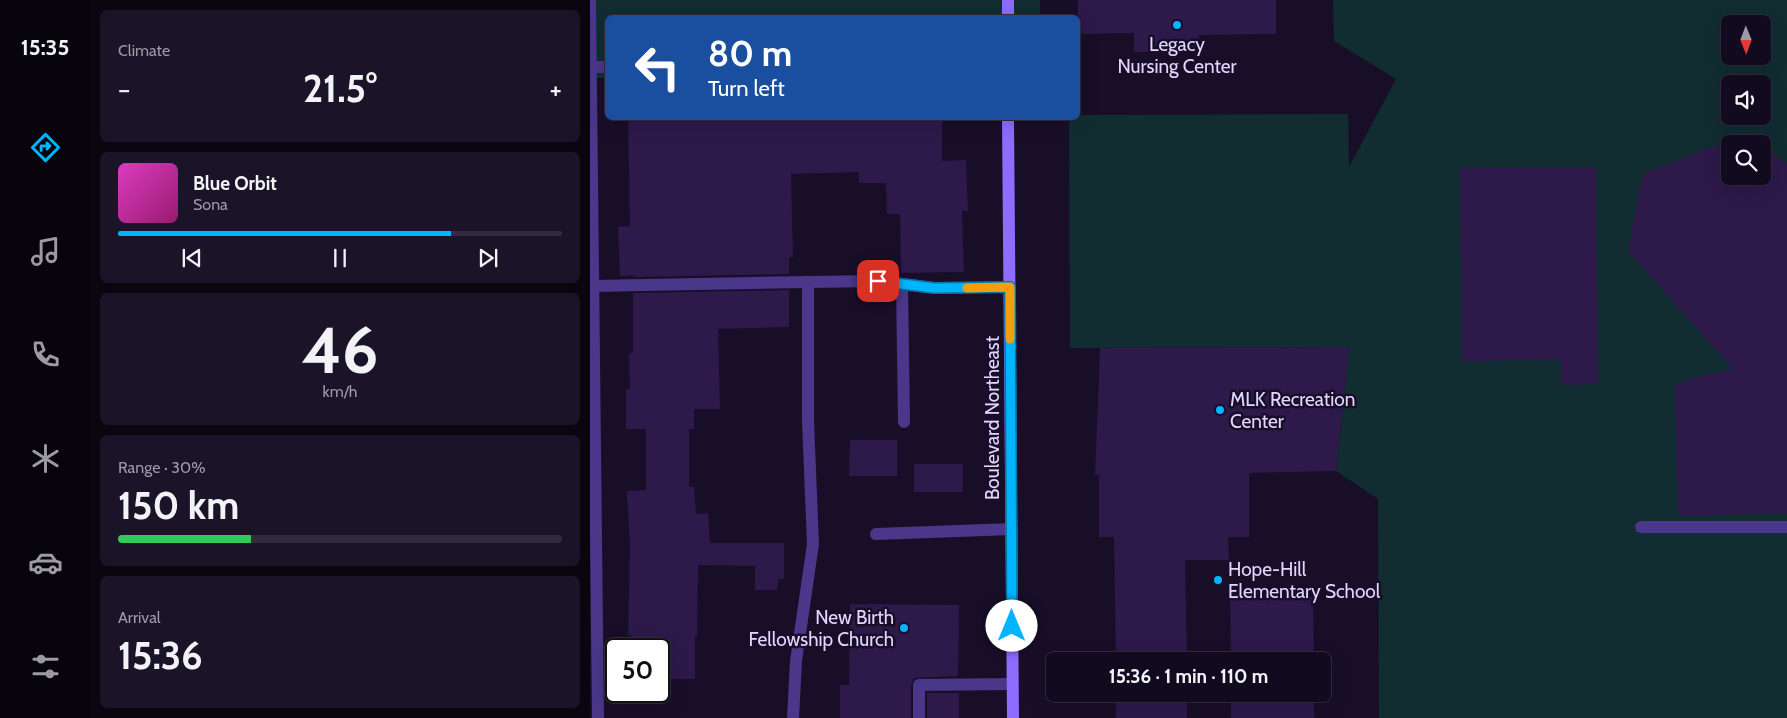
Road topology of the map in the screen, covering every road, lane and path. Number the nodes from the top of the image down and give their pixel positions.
1 (590, 0) edge
2 (1008, 0) edge
3 (1008, 15) edge
4 (590, 67) edge
5 (605, 68) edge
6 (1008, 120) edge
7 (808, 282) junction
8 (902, 284) junction
9 (593, 286) junction
10 (1010, 287) junction
11 (904, 422) dead end
12 (1641, 527) dead end
13 (1787, 527) edge
14 (1012, 529) junction
15 (876, 534) dead end
16 (1012, 684) junction
17 (598, 718) edge
18 (794, 718) edge
19 (919, 718) edge
20 (1013, 718) edge

1 - 4 street
2 - 3 main road
4 - 5 street
4 - 9 street
6 - 10 main road, Boulevard Northeast
7 - 8 street
7 - 9 street
7 - 18 street
8 - 10 street
8 - 11 street
9 - 17 street
10 - 14 main road, Boulevard Northeast
12 - 13 street
14 - 15 street
14 - 16 main road, Boulevard Northeast
16 - 19 street
16 - 20 main road, Boulevard Northeast

